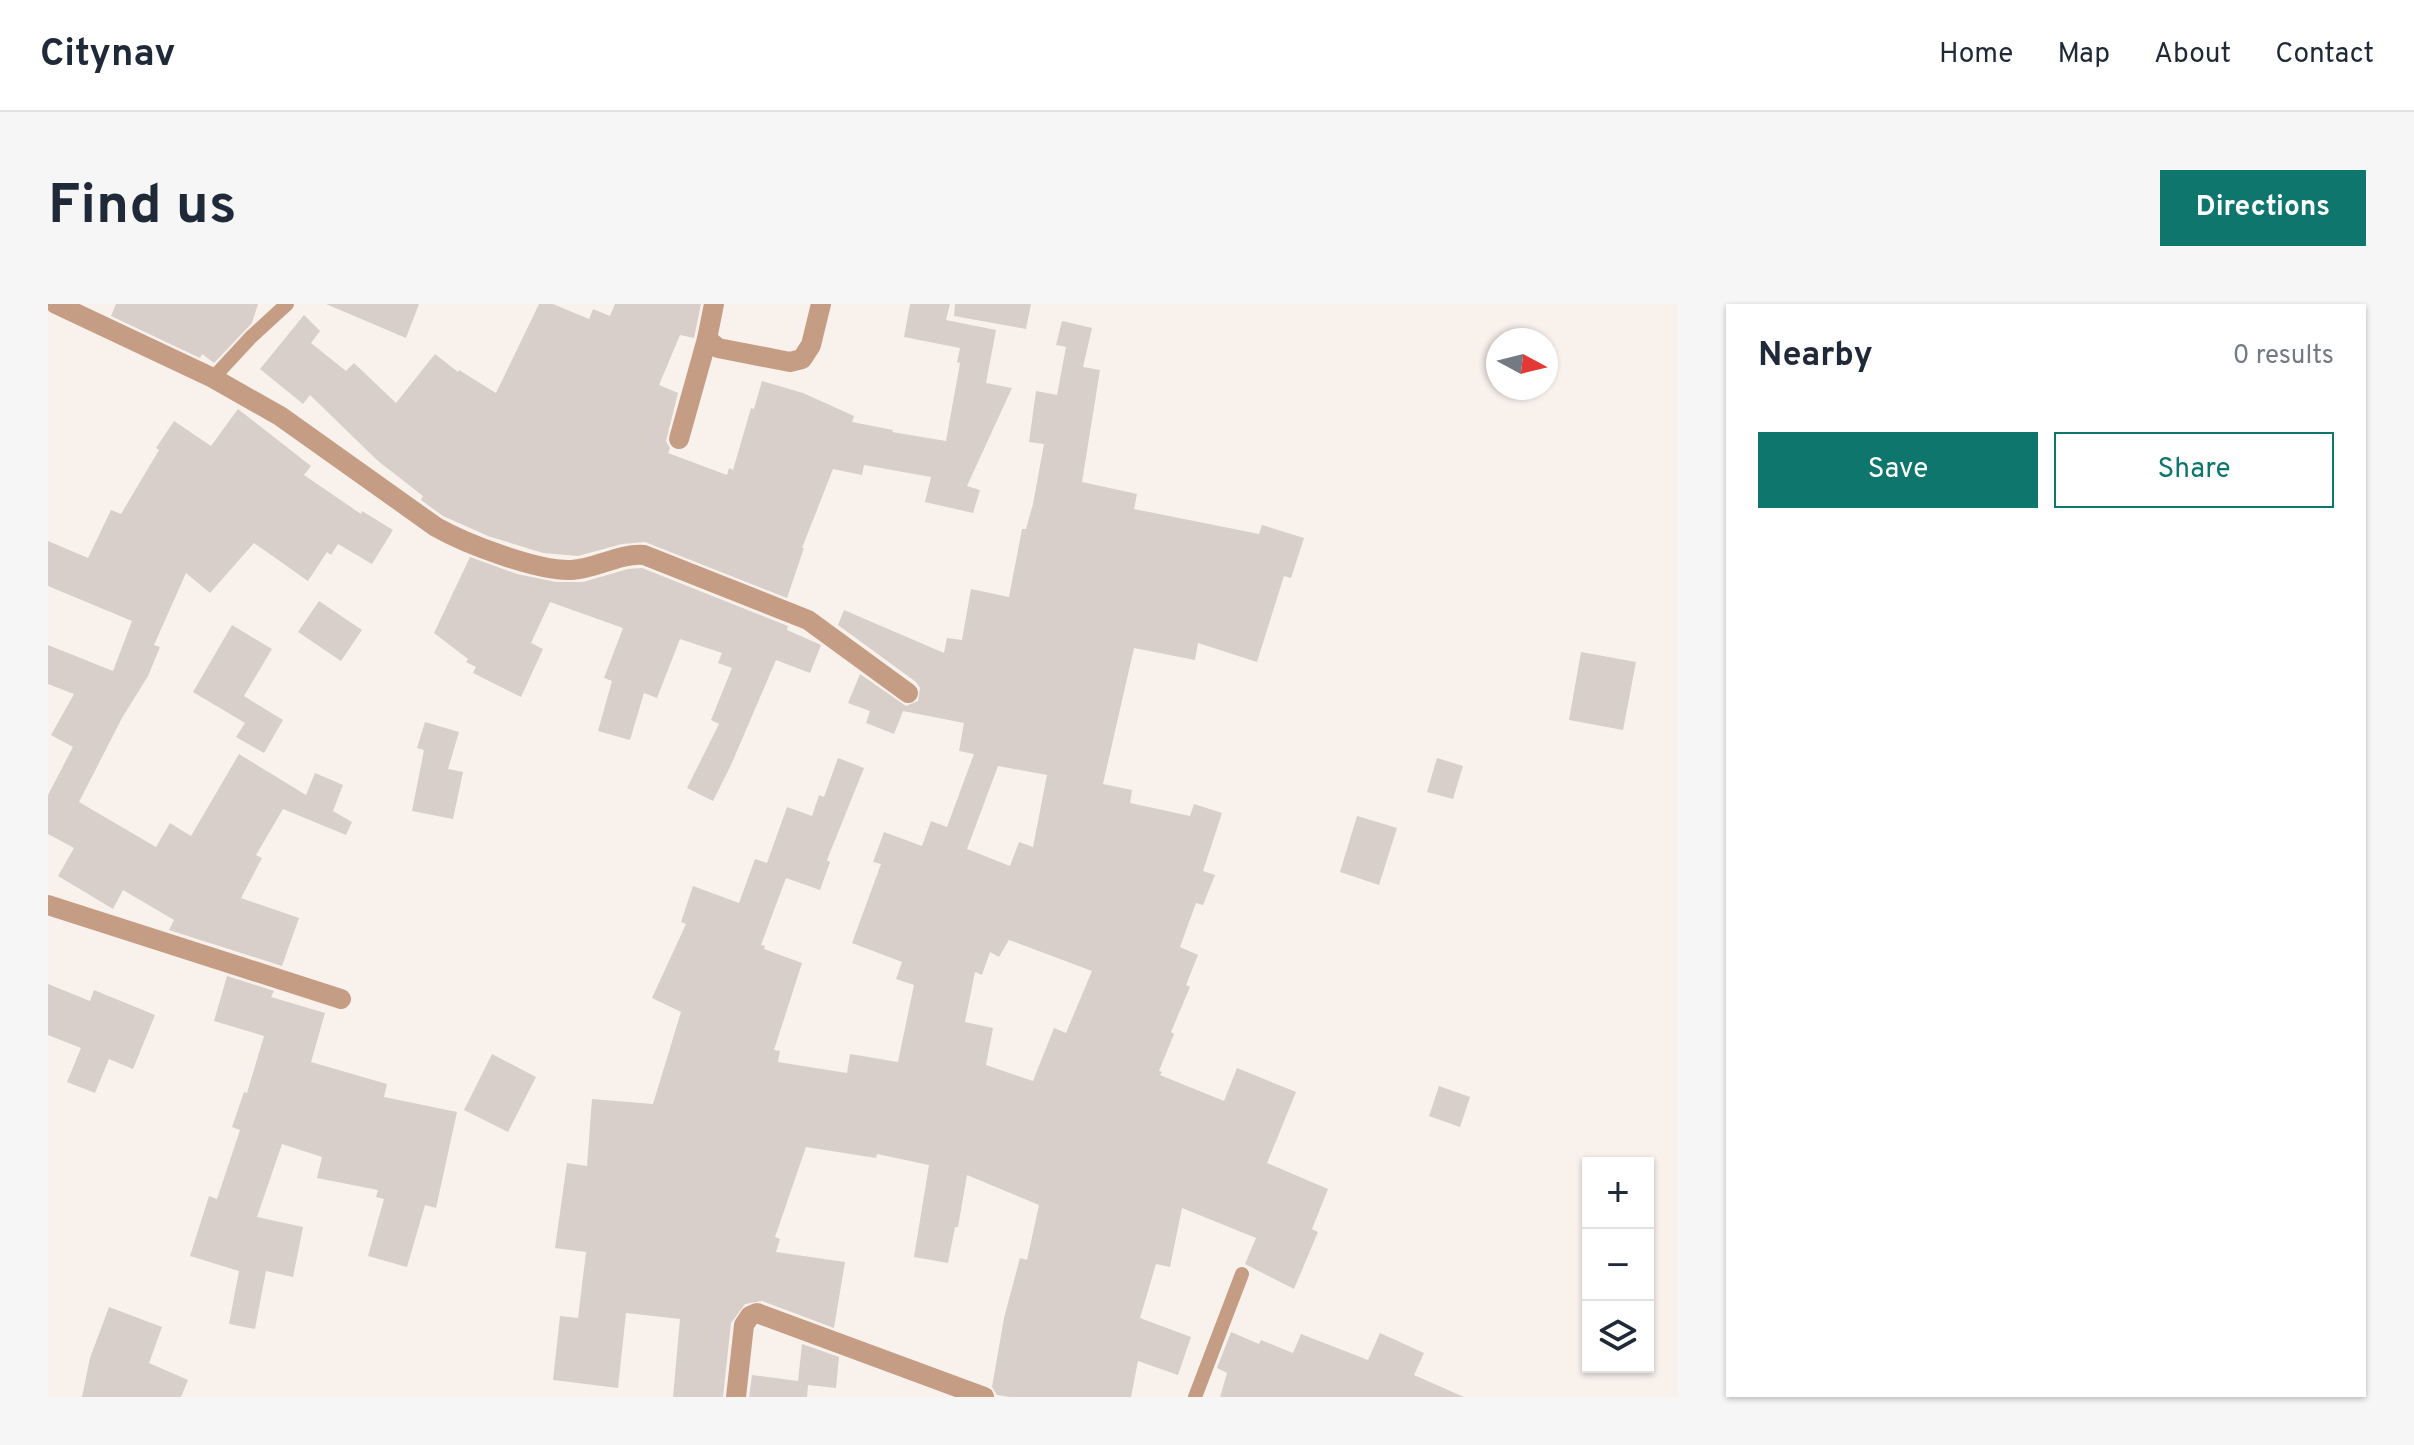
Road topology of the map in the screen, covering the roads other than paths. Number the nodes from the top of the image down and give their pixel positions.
1 (56, 304) edge
2 (287, 304) edge
3 (714, 304) edge
4 (821, 304) edge
5 (707, 339) junction
6 (213, 378) junction
7 (679, 439) dead end
8 (908, 693) dead end
9 (48, 905) edge
10 (341, 999) dead end
11 (1242, 1274) dead end
12 (736, 1397) edge
13 (984, 1397) edge
14 (1195, 1397) edge

1 - 6 street
2 - 6 lane
3 - 5 street
4 - 5 street
5 - 7 street
6 - 8 street
9 - 10 street
11 - 14 lane
12 - 13 street

